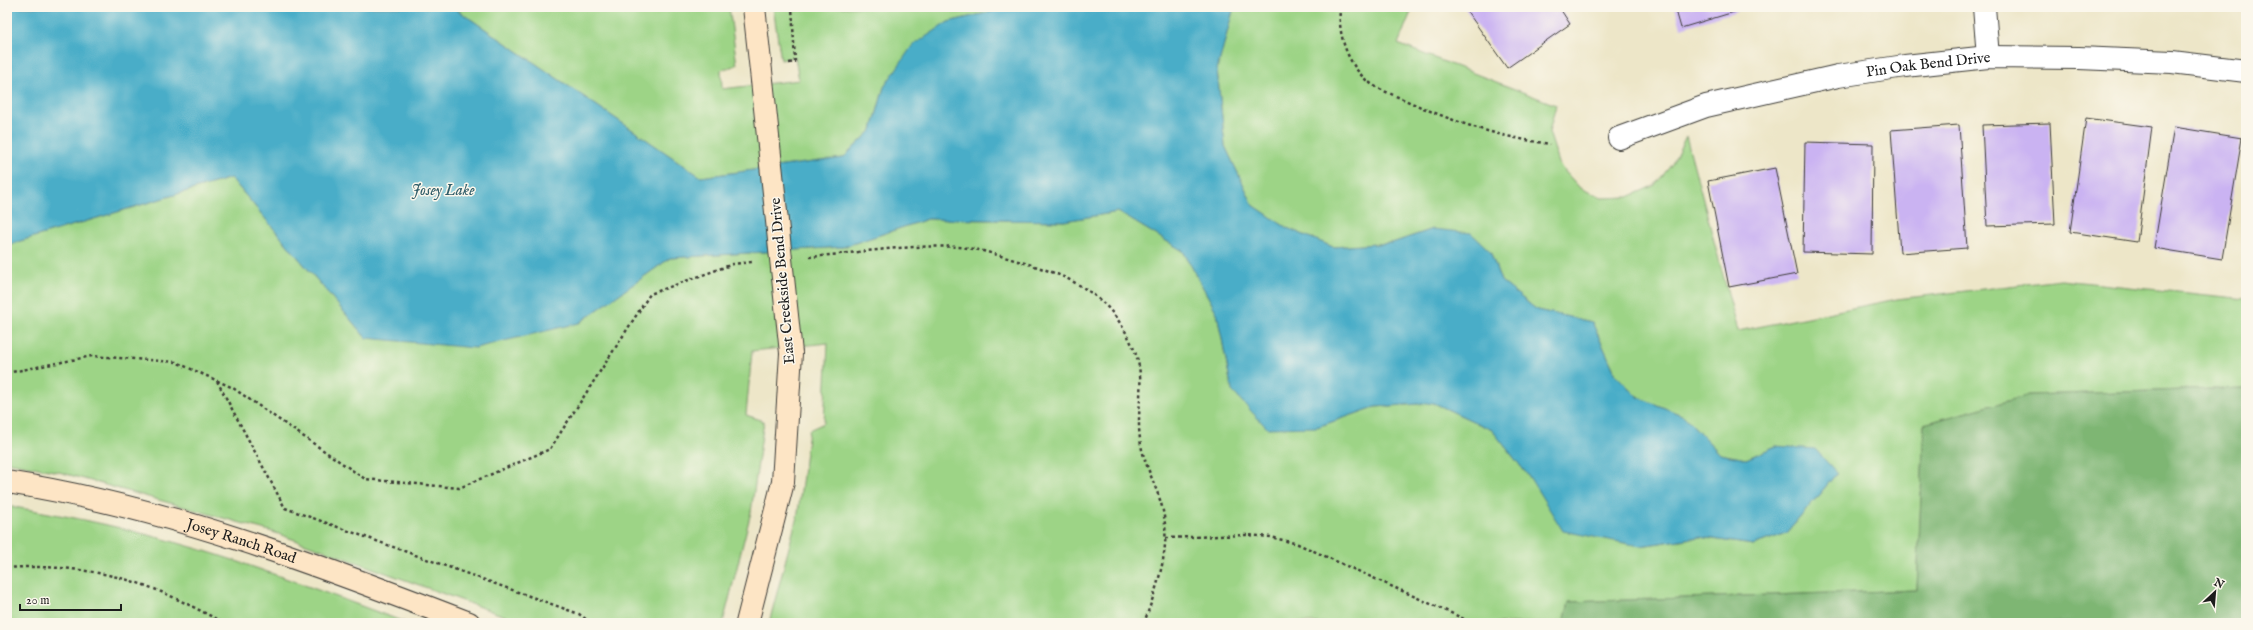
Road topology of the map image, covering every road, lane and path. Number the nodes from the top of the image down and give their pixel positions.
1 (754, 7) edge
2 (1340, 7) edge
3 (1984, 7) edge
4 (1988, 57) junction
5 (2246, 71) edge
6 (1619, 138) dead end
7 (1550, 144) dead end
8 (803, 258) dead end
9 (757, 262) dead end
10 (7, 373) edge
11 (216, 380) junction
12 (7, 482) edge
13 (1166, 538) junction
14 (7, 568) edge
15 (224, 623) edge
16 (470, 623) edge
17 (591, 623) edge
18 (748, 623) edge
19 (1144, 623) edge
20 (1473, 623) edge

1 - 18 street, East Creekside Bend Drive, bridge
2 - 7 path
3 - 4 street
4 - 5 street, Pin Oak Bend Drive
4 - 6 street, Pin Oak Bend Drive
8 - 13 path
9 - 11 path
10 - 11 path
11 - 17 path
12 - 16 street, Josey Ranch Road
13 - 19 path
13 - 20 path
14 - 15 path

